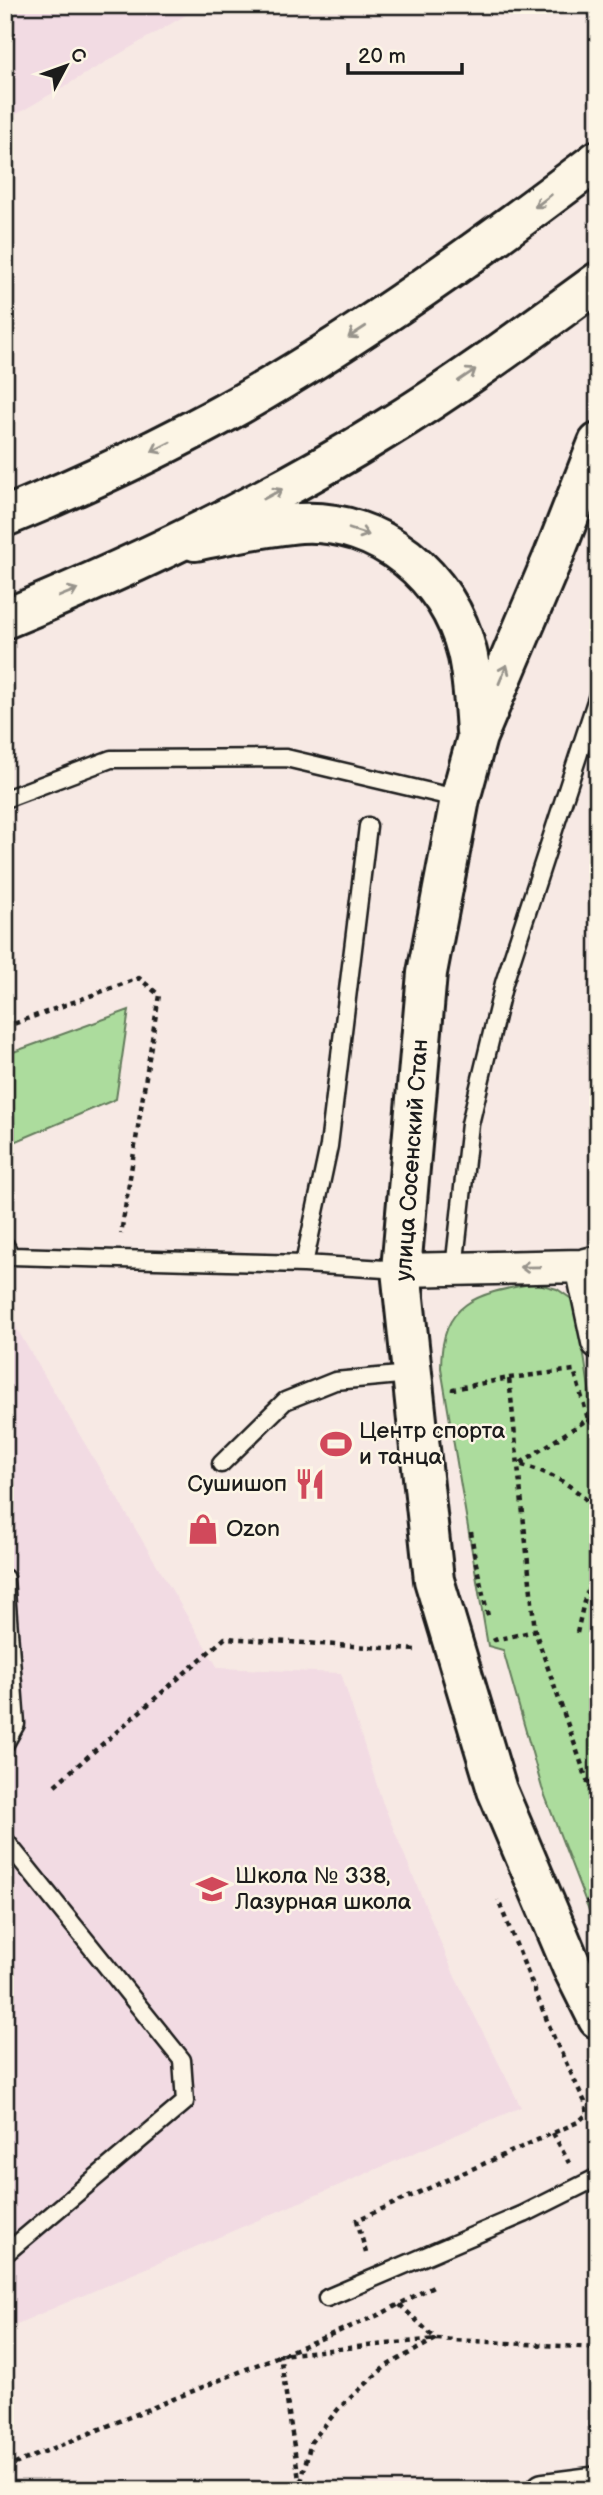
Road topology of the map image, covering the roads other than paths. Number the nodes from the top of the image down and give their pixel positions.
1 (598, 160) edge
2 (598, 282) edge
3 (598, 443) edge
4 (5, 517) edge
5 (172, 546) junction
6 (5, 619) edge
7 (598, 695) edge
8 (477, 737) junction
9 (5, 799) edge
10 (460, 799) junction
11 (368, 826) dead end
12 (7, 1254) edge
13 (304, 1264) junction
14 (590, 1264) edge
15 (454, 1269) junction
16 (401, 1270) junction
17 (598, 1342) edge
18 (411, 1374) junction
19 (220, 1464) dead end
20 (5, 1578) edge
21 (5, 1744) edge
22 (5, 1840) edge
23 (598, 2019) edge
24 (598, 2177) edge
25 (5, 2254) edge
26 (327, 2298) dead end
27 (598, 2483) edge
28 (543, 2490) edge

1 -> 4 street
5 -> 2 street
8 -> 3 street
6 -> 5 street
5 -> 8 street
7 - 15 lane
8 - 10 street, улица Сосенский Стан
9 - 10 lane
10 - 16 street, улица Сосенский Стан
11 - 13 lane
12 - 13 lane
13 - 16 lane
14 -> 15 street
14 - 17 street
15 - 16 street
16 - 18 street, улица Сосенский Стан
18 - 19 lane
18 - 23 street, улица Сосенский Стан
20 - 21 lane
22 - 25 lane
24 - 26 lane
27 - 28 street

